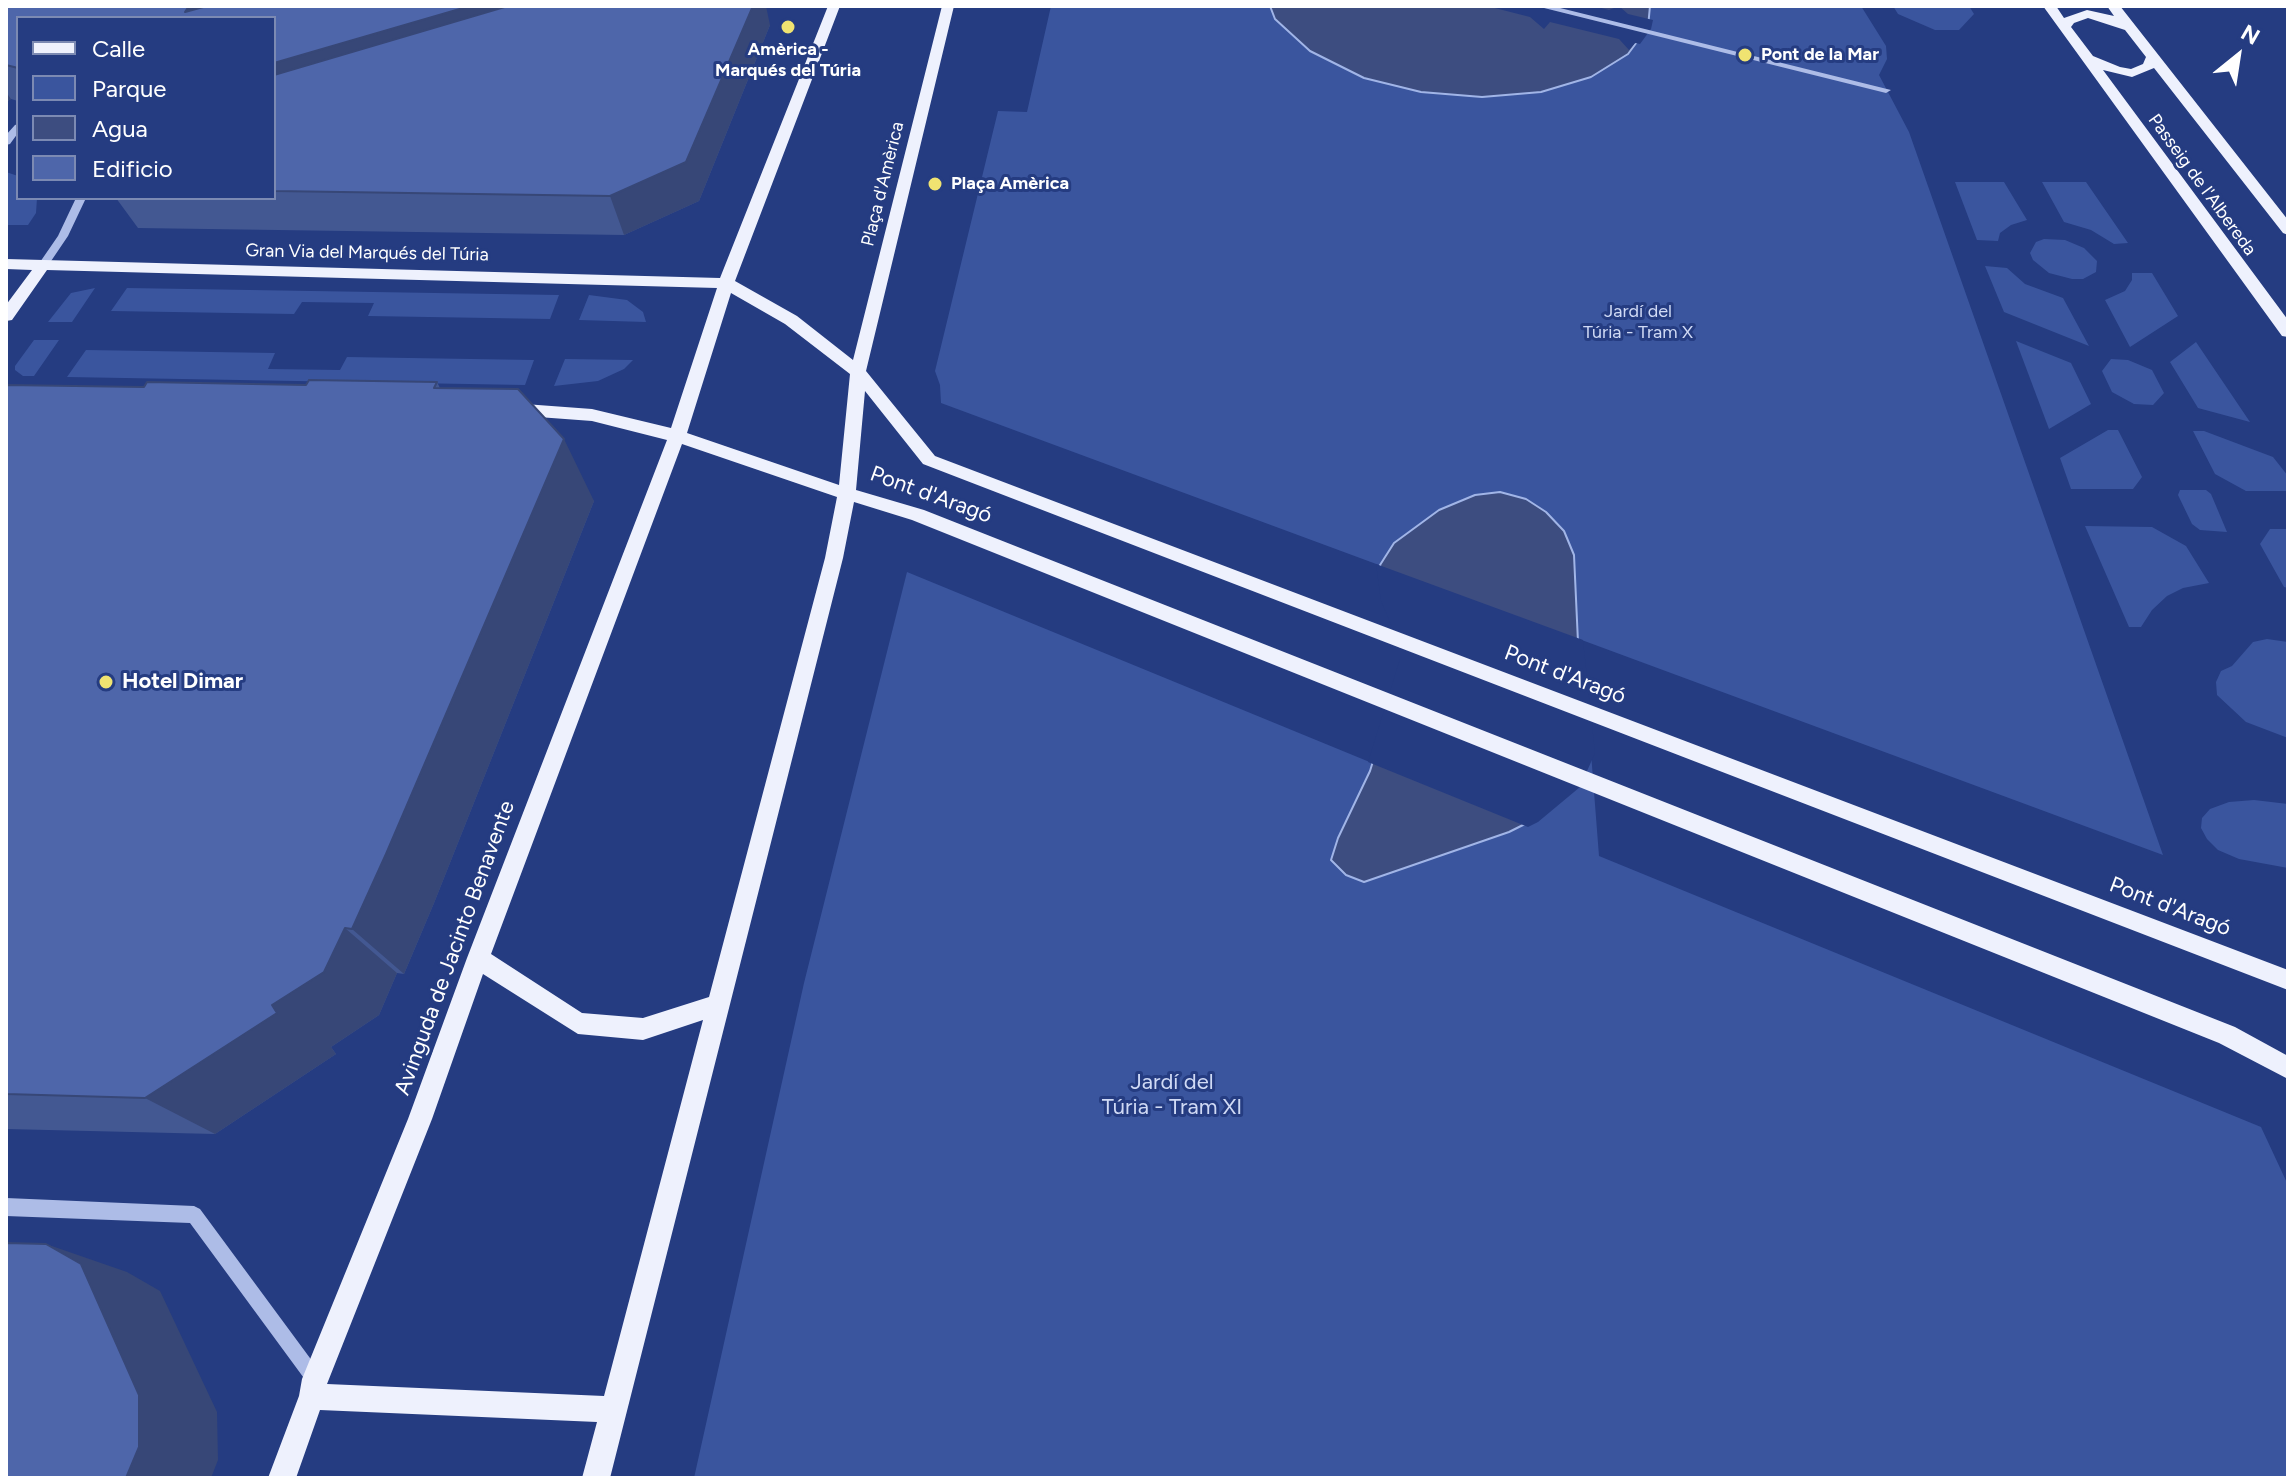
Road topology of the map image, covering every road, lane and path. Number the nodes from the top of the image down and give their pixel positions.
1 (834, 6) edge
2 (948, 6) edge
3 (1541, 6) edge
4 (2049, 6) edge
5 (2113, 6) edge
6 (2065, 27) junction
7 (2130, 28) junction
8 (2152, 57) junction
9 (2087, 58) junction
10 (1886, 90) dead end
11 (80, 200) edge
12 (2288, 230) edge
13 (6, 264) edge
14 (43, 265) junction
15 (726, 283) junction
16 (6, 316) edge
17 (2288, 332) edge
18 (858, 372) junction
19 (497, 409) edge
20 (677, 436) junction
21 (847, 493) junction
22 (478, 958) junction
23 (2288, 980) edge
24 (718, 1005) junction
25 (2288, 1068) edge
26 (6, 1207) edge
27 (314, 1388) junction
28 (614, 1410) junction
29 (282, 1478) edge
30 (596, 1478) edge

1 - 15 main road
2 - 18 main road, Plaça d'Amèrica
3 - 10 street
4 - 6 main road, Passeig de l'Albereda
5 - 7 main road, Passeig de l'Albereda
6 - 7 main road
6 - 9 main road, Passeig de l'Albereda
7 - 8 main road, Passeig de l'Albereda
8 - 9 main road
8 - 12 main road, Passeig de l'Albereda
9 - 17 main road, Passeig de l'Albereda
11 - 14 street
13 - 14 main road, Gran Via del Marqués del Túria
14 - 15 main road, Gran Via del Marqués del Túria
14 - 16 main road
15 - 18 main road
15 - 20 main road
18 - 21 main road, Plaça d'Amèrica
18 - 23 main road, Pont d'Aragó
19 - 20 main road
20 - 21 main road
20 - 22 main road, Avinguda de Jacinto Benavente
21 - 24 main road
21 - 25 main road, Pont d'Aragó
22 - 24 main road
22 - 27 main road, Avinguda de Jacinto Benavente
24 - 28 main road
26 - 27 street
27 - 28 main road
27 - 29 main road, Avinguda de Jacinto Benavente
28 - 30 main road

